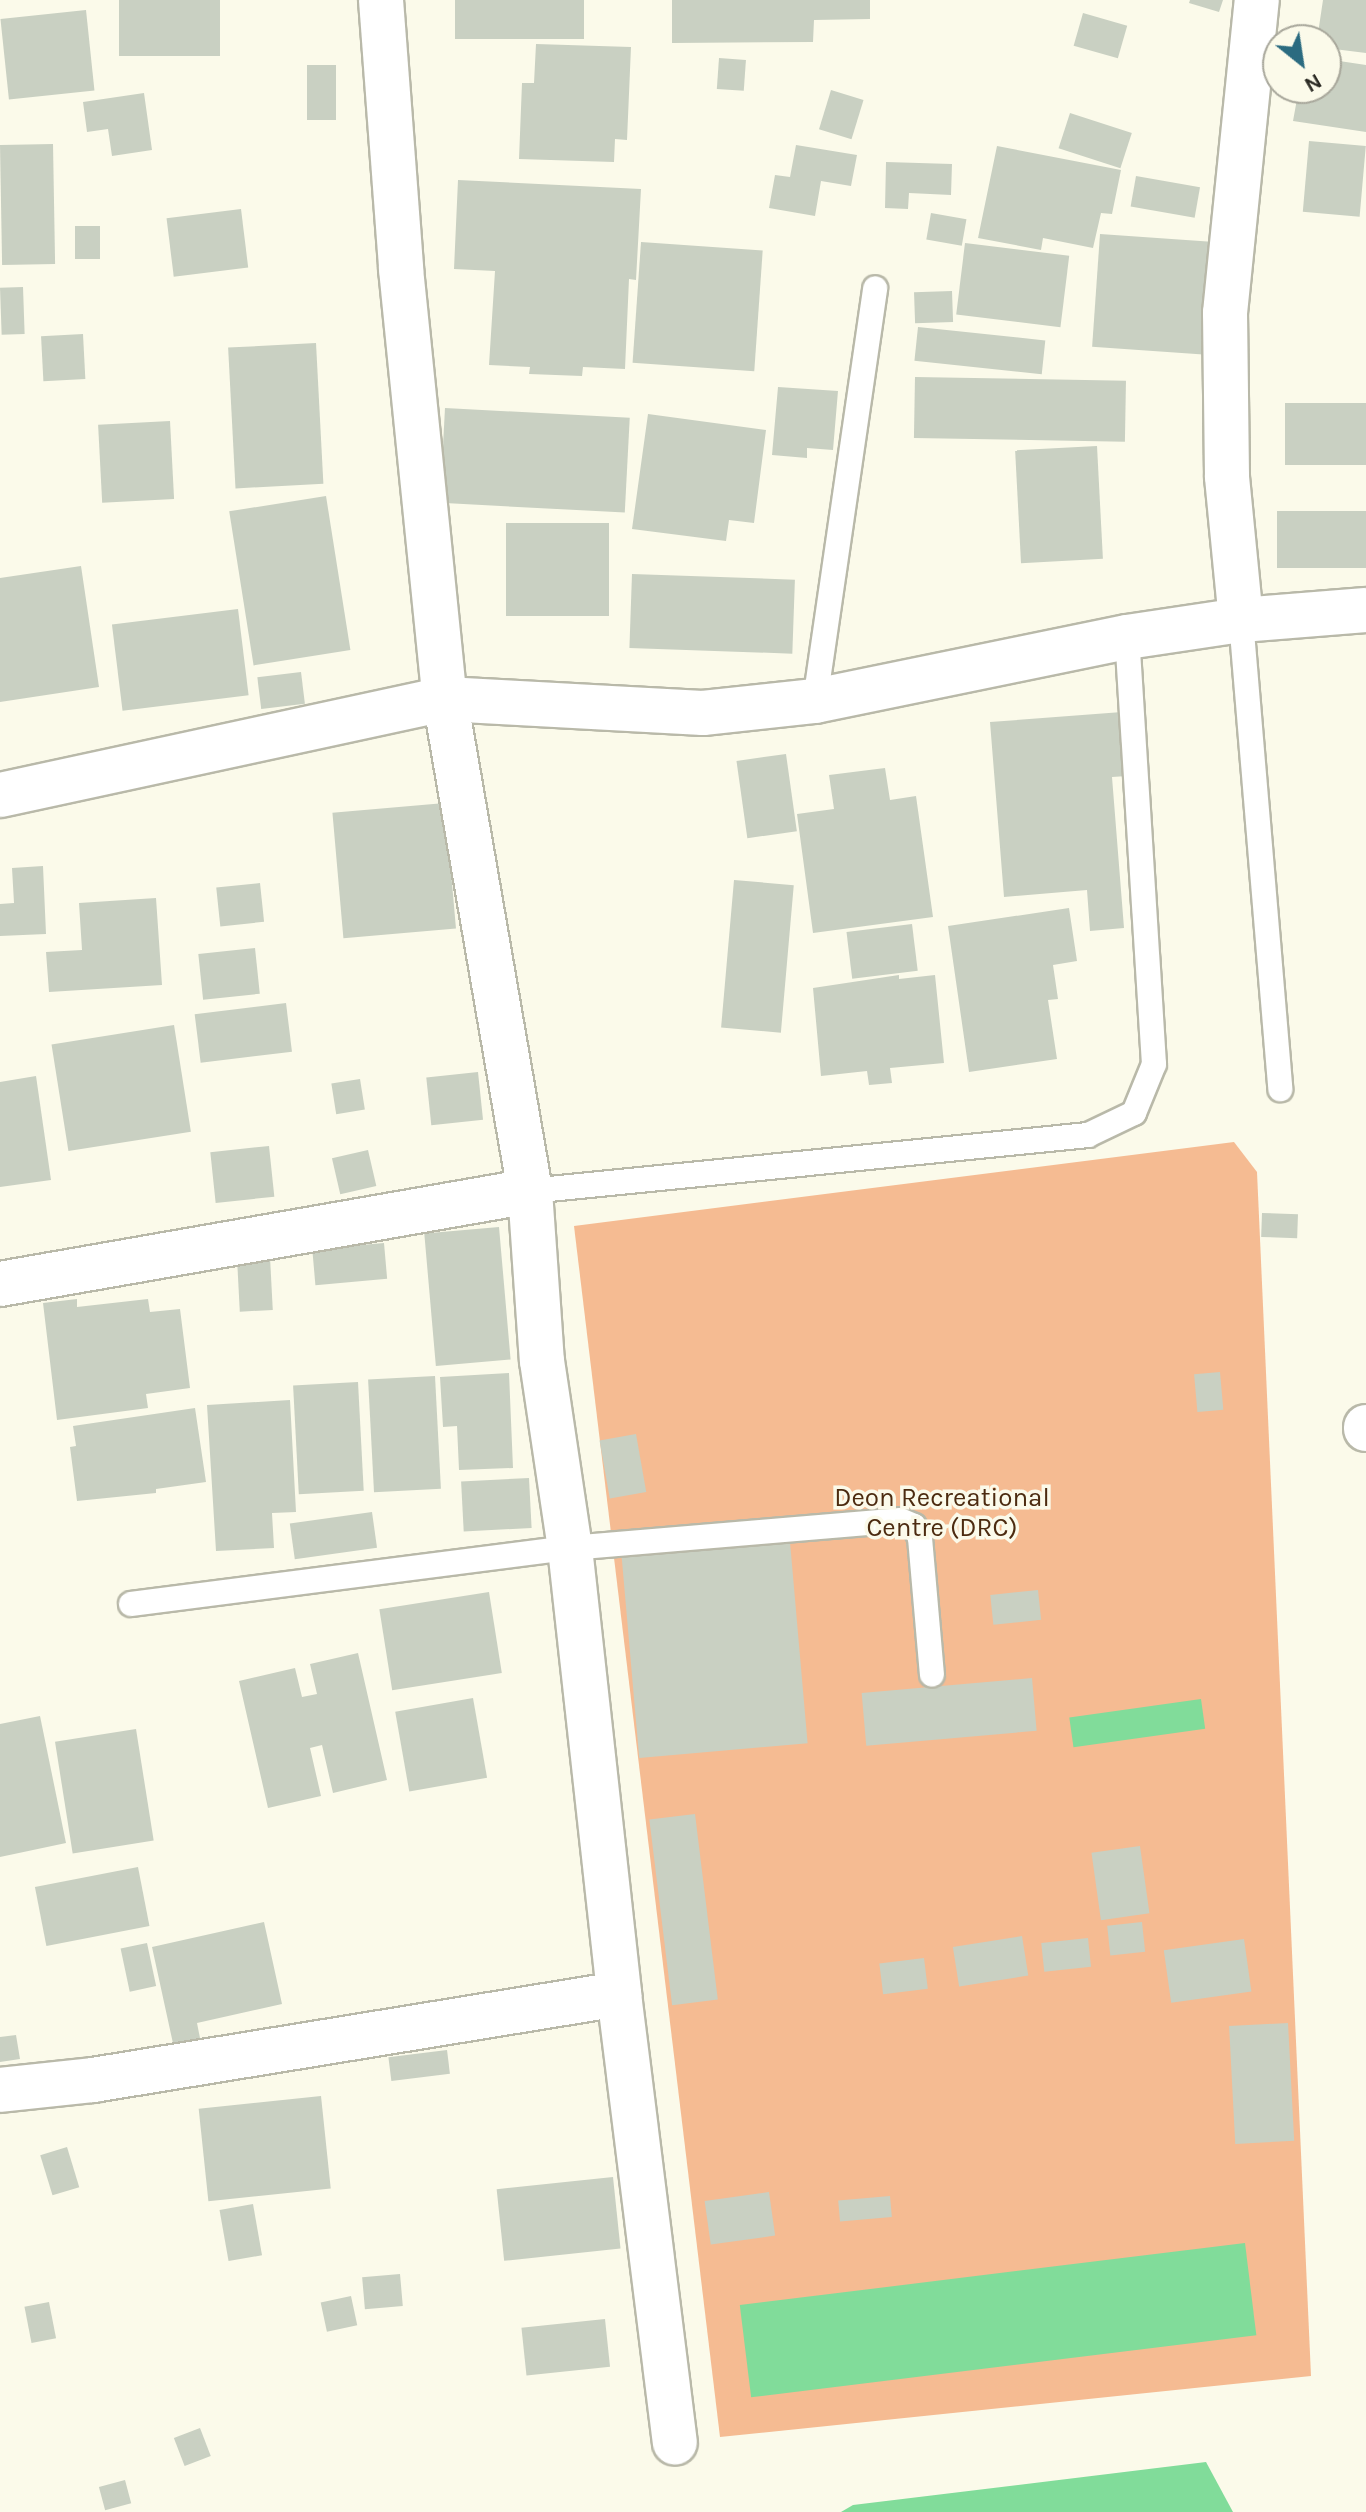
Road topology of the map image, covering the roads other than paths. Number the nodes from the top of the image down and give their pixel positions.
1 (381, 0) edge
2 (1257, 0) edge
3 (875, 288) dead end
4 (1366, 610) edge
5 (1241, 620) junction
6 (1127, 637) junction
7 (445, 699) junction
8 (815, 701) junction
9 (0, 795) edge
10 (1280, 1089) dead end
11 (530, 1191) junction
12 (0, 1284) edge
13 (570, 1548) junction
14 (131, 1604) dead end
15 (932, 1674) dead end
16 (619, 1994) junction
17 (0, 2090) edge
18 (675, 2443) dead end

1 - 7 street
2 - 5 street
3 - 8 lane
4 - 5 street
5 - 6 street
5 - 10 lane
6 - 8 street
6 - 11 lane
7 - 8 street
7 - 9 street
7 - 11 street
11 - 12 street
11 - 13 street
13 - 14 lane
13 - 15 lane
13 - 16 street
16 - 17 street
16 - 18 street

